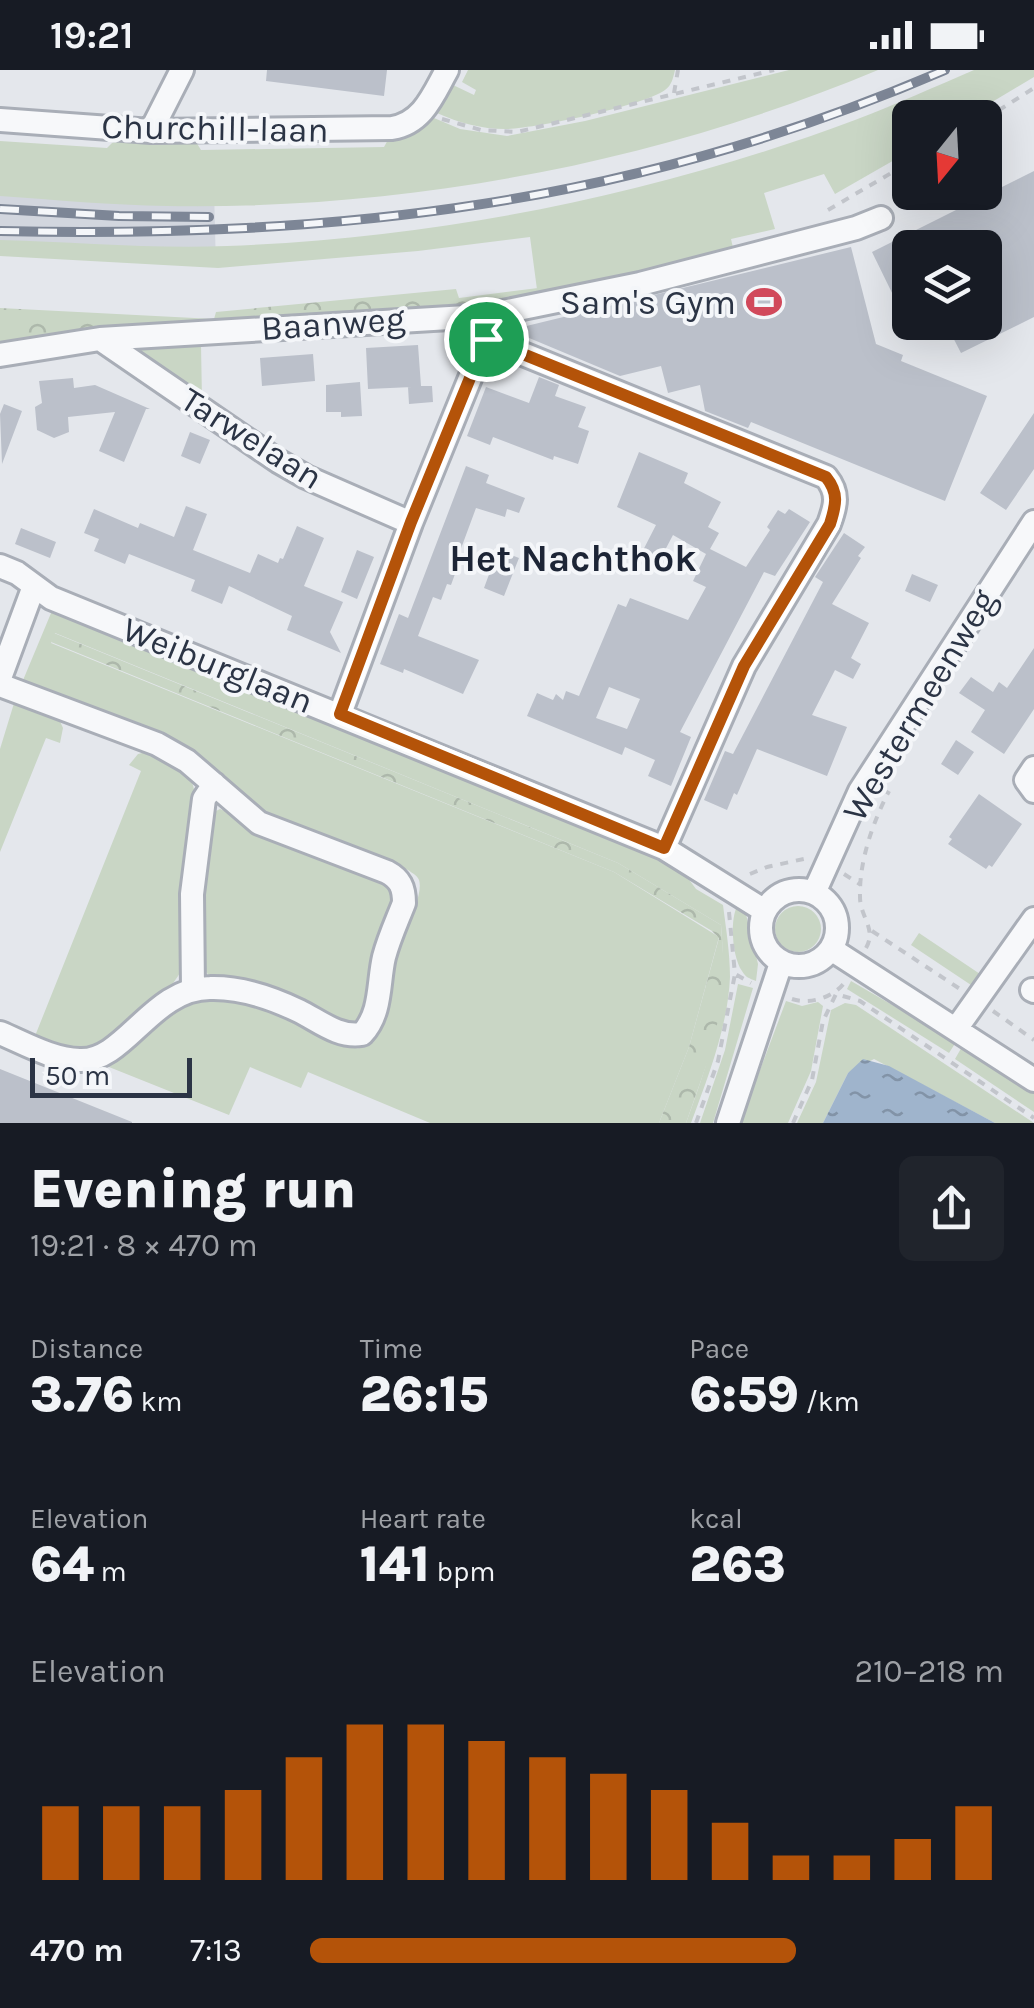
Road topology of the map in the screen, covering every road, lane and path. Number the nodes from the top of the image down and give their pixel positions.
1 (182, 70) edge
2 (446, 70) edge
3 (678, 70) edge
4 (774, 70) edge
5 (1034, 88) edge
6 (674, 93) junction
7 (1002, 108) edge
8 (424, 110) junction
9 (0, 120) edge
10 (151, 131) junction
11 (892, 173) edge
12 (823, 213) dead end
13 (881, 218) dead end
14 (484, 327) junction
15 (100, 339) junction
16 (0, 355) edge
17 (411, 522) junction
18 (1034, 522) edge
19 (0, 566) edge
20 (34, 586) junction
21 (0, 682) edge
22 (340, 714) junction
23 (1034, 768) edge
24 (214, 784) junction
25 (889, 791) dead end
26 (1034, 791) edge
27 (664, 848) junction
28 (861, 884) dead end
29 (814, 893) junction
30 (764, 910) junction
31 (1034, 919) edge
32 (871, 930) dead end
33 (831, 949) junction
34 (782, 963) junction
35 (735, 974) dead end
36 (193, 989) junction
37 (977, 1001) junction
38 (956, 1028) junction
39 (0, 1033) edge
40 (1034, 1040) edge
41 (1034, 1080) edge
42 (1034, 1118) edge
43 (696, 1123) edge
44 (728, 1123) edge
45 (792, 1123) edge

1 - 10 street
2 - 8 street
3 - 6 path
4 - 6 path
5 - 7 path
6 - 8 path
8 - 10 street, Churchill-laan
9 - 10 street, Churchill-laan
11 - 12 path
13 - 14 street, Baanweg
14 - 15 street, Baanweg
14 - 17 street
14 - 27 street
15 - 16 street, Baanweg
15 - 17 street, Tarwelaan
17 - 22 street
18 - 29 street, Westermeenweg
19 - 20 street, Weiburglaan
20 - 21 street
20 - 22 street, Weiburglaan
21 - 24 street
22 - 27 street, Weiburglaan
23 - 26 street
24 - 36 street
24 - 36 street
25 - 28 path
27 - 30 street, Weiburglaan
29 - 30 street
29 - 33 street
30 - 34 street
31 - 37 street
32 - 37 path
33 - 34 street
33 - 38 street
34 - 44 street
35 - 43 path
36 - 39 street
37 - 38 street
37 - 40 path
38 - 41 street
42 - 45 path

